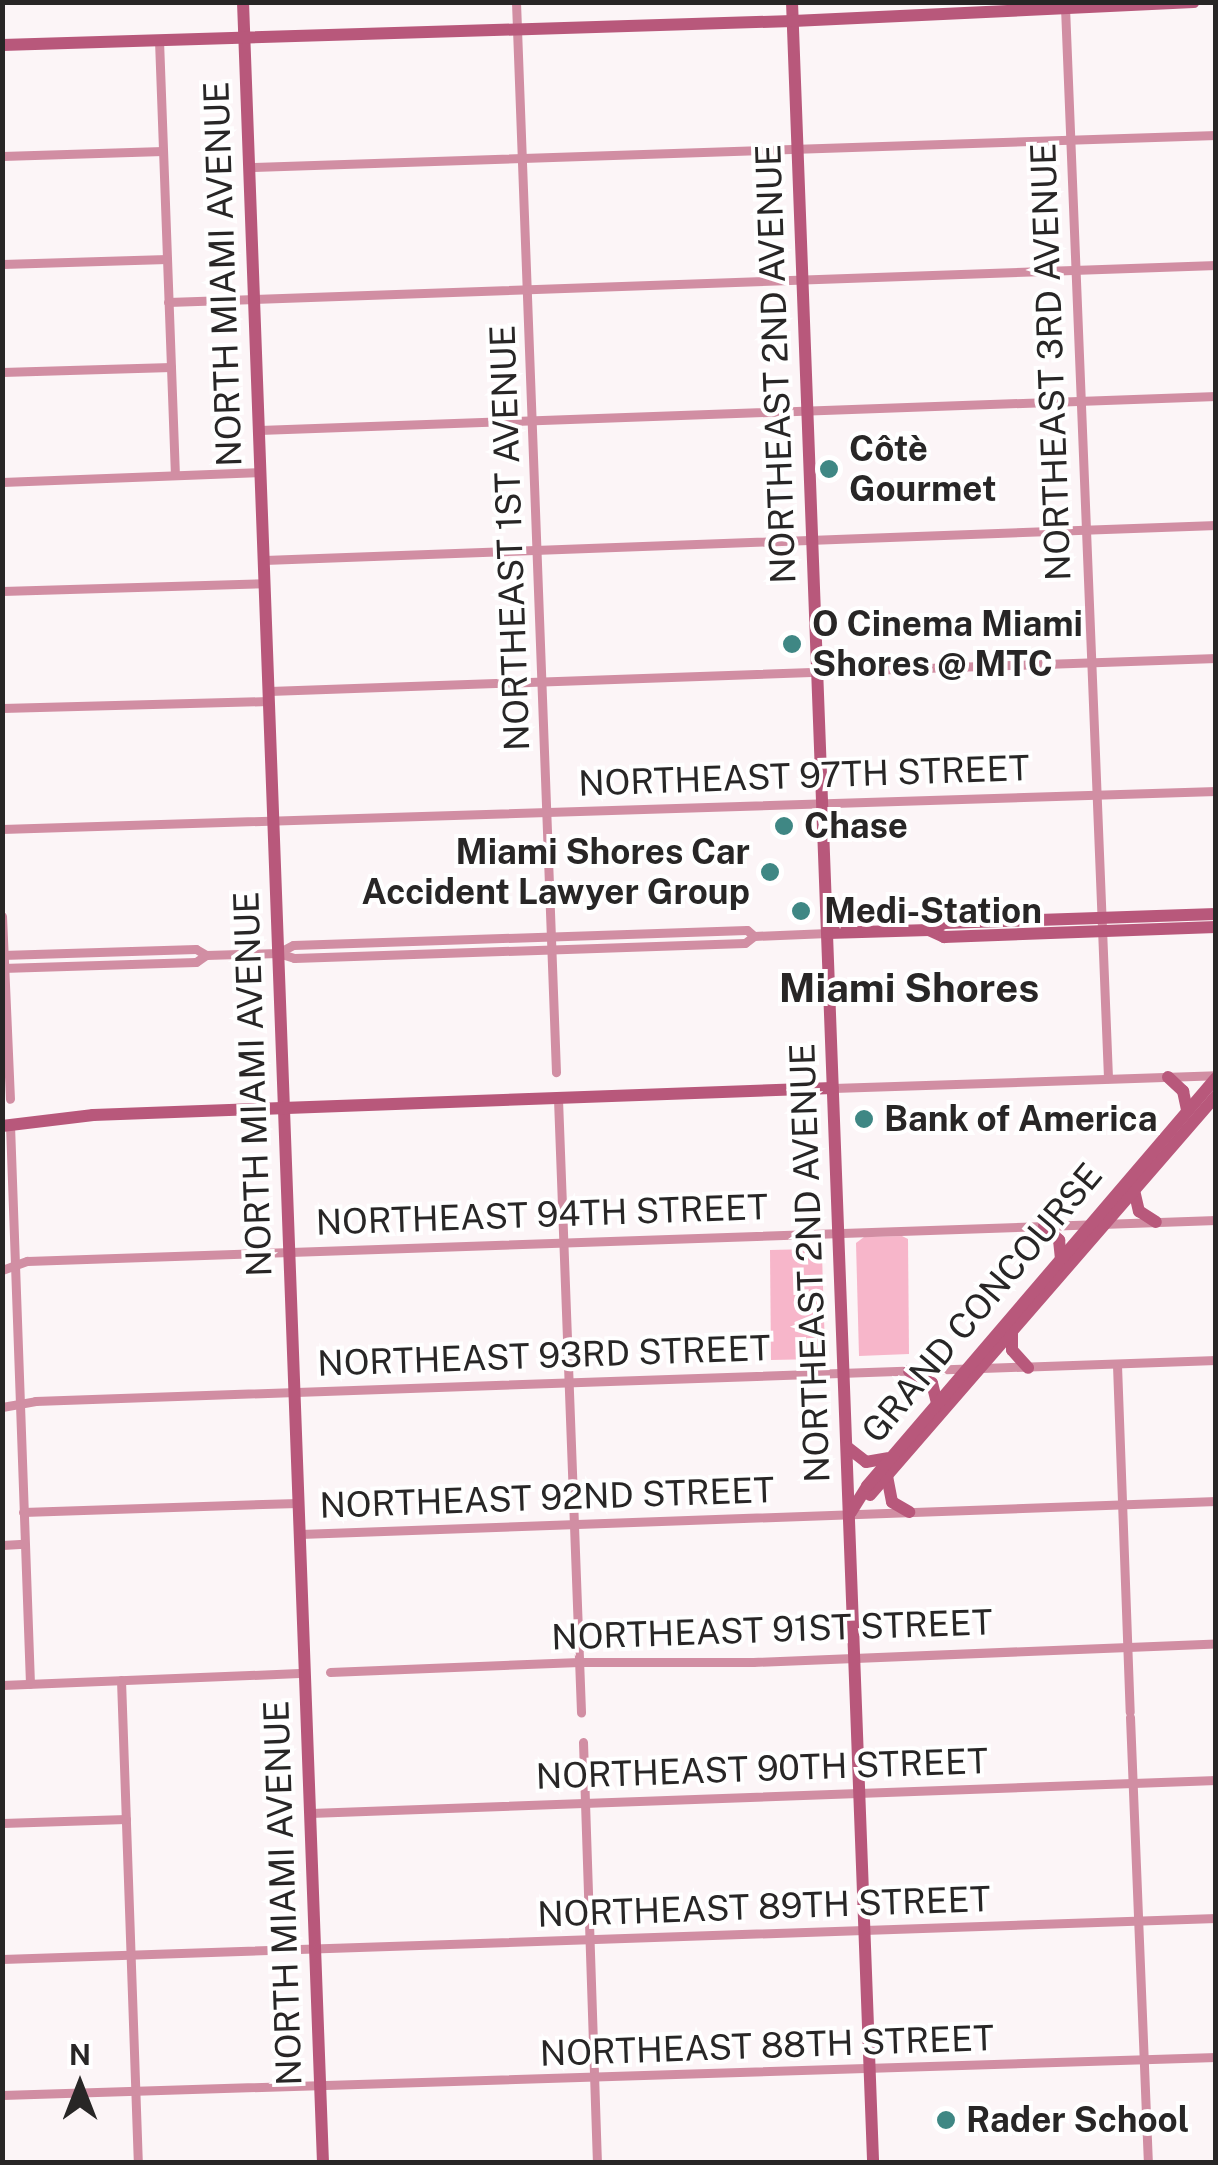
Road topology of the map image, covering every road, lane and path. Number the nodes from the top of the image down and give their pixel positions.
1 (243, 2) edge
2 (516, 2) edge
3 (792, 2) edge
4 (1194, 2) edge
5 (1065, 5) edge
6 (793, 21) junction
7 (517, 28) junction
8 (244, 37) junction
9 (159, 40) junction
10 (2, 45) edge
11 (1216, 135) edge
12 (1070, 139) junction
13 (163, 150) junction
14 (798, 150) junction
15 (2, 156) edge
16 (524, 160) junction
17 (250, 167) junction
18 (167, 259) junction
19 (2, 264) edge
20 (1216, 266) edge
21 (1075, 272) junction
22 (803, 279) junction
23 (529, 290) junction
24 (254, 298) junction
25 (168, 302) junction
26 (171, 366) junction
27 (2, 372) edge
28 (1216, 396) edge
29 (1080, 401) junction
30 (808, 409) junction
31 (532, 420) junction
32 (259, 430) junction
33 (261, 472) junction
34 (175, 474) junction
35 (2, 482) edge
36 (1216, 525) edge
37 (1086, 528) junction
38 (813, 540) junction
39 (537, 548) junction
40 (264, 560) junction
41 (265, 583) junction
42 (2, 591) edge
43 (1216, 658) edge
44 (1091, 663) junction
45 (818, 672) junction
46 (542, 681) junction
47 (269, 696) junction
48 (2, 708) edge
49 (1216, 791) edge
50 (1096, 796) junction
51 (823, 802) junction
52 (548, 811) junction
53 (274, 822) junction
54 (2, 829) edge
55 (1216, 914) edge
56 (2, 916) edge
57 (1102, 924) junction
58 (1216, 927) edge
59 (828, 933) junction
60 (754, 936) junction
61 (552, 937) junction
62 (552, 949) junction
63 (278, 953) junction
64 (3, 955) edge
65 (206, 956) junction
66 (4, 968) edge
67 (556, 1072) dead end
68 (1216, 1076) edge
69 (1168, 1077) junction
70 (1108, 1078) junction
71 (834, 1088) junction
72 (1216, 1096) edge
73 (558, 1098) junction
74 (10, 1099) dead end
75 (284, 1108) junction
76 (1187, 1110) junction
77 (6, 1126) edge
78 (1134, 1190) junction
79 (1216, 1220) edge
80 (1156, 1222) junction
81 (1089, 1224) junction
82 (1105, 1224) junction
83 (1044, 1226) junction
84 (839, 1233) junction
85 (562, 1242) junction
86 (289, 1252) junction
87 (1060, 1259) junction
88 (15, 1266) junction
89 (2, 1270) edge
90 (1012, 1332) junction
91 (1216, 1360) edge
92 (1117, 1365) junction
93 (1028, 1368) junction
94 (973, 1369) junction
95 (909, 1371) junction
96 (844, 1373) junction
97 (567, 1382) junction
98 (294, 1393) junction
99 (937, 1403) junction
100 (20, 1404) junction
101 (2, 1407) edge
102 (847, 1447) junction
103 (892, 1457) junction
104 (887, 1476) junction
105 (1216, 1501) edge
106 (298, 1503) junction
107 (1123, 1504) junction
108 (24, 1512) junction
109 (909, 1512) junction
110 (850, 1514) junction
111 (574, 1524) junction
112 (300, 1534) junction
113 (24, 1544) junction
114 (2, 1545) edge
115 (1216, 1643) edge
116 (1128, 1646) junction
117 (855, 1657) junction
118 (579, 1662) junction
119 (330, 1672) dead end
120 (305, 1674) junction
121 (120, 1680) junction
122 (30, 1684) junction
123 (2, 1685) edge
124 (581, 1713) dead end
125 (583, 1742) dead end
126 (1216, 1780) edge
127 (1132, 1783) junction
128 (860, 1794) junction
129 (585, 1801) junction
130 (310, 1813) junction
131 (126, 1819) junction
132 (2, 1822) edge
133 (1216, 1918) edge
134 (1137, 1921) junction
135 (866, 1932) junction
136 (589, 1940) junction
137 (315, 1950) junction
138 (131, 1954) junction
139 (2, 1959) edge
140 (1216, 2058) edge
141 (1145, 2060) junction
142 (870, 2070) junction
143 (594, 2079) junction
144 (320, 2087) junction
145 (136, 2092) junction
146 (2, 2095) edge
147 (138, 2162) edge
148 (323, 2162) edge
149 (597, 2162) edge
150 (874, 2162) edge
151 (1148, 2162) edge

1 - 8 main road, NORTH MIAMI AVENUE
2 - 7 street, NORTHEAST 1ST AVENUE
3 - 6 main road, NORTHEAST 2ND AVENUE
4 - 5 main road
5 - 6 main road
5 - 12 street, NORTHEAST 3RD AVENUE
6 - 7 main road
6 - 14 main road, NORTHEAST 2ND AVENUE
7 - 8 main road
7 - 16 street, NORTHEAST 1ST AVENUE
8 - 9 main road
8 - 17 main road, NORTH MIAMI AVENUE
9 - 10 main road
9 - 13 street
11 - 12 street
12 - 14 street
12 - 21 street, NORTHEAST 3RD AVENUE
13 - 15 street
13 - 18 street
14 - 16 street
14 - 22 main road, NORTHEAST 2ND AVENUE
16 - 17 street
16 - 23 street, NORTHEAST 1ST AVENUE
17 - 24 main road, NORTH MIAMI AVENUE
18 - 19 street
18 - 25 street
20 - 21 street
21 - 22 street
21 - 29 street, NORTHEAST 3RD AVENUE
22 - 23 street
22 - 30 main road, NORTHEAST 2ND AVENUE
23 - 24 street
23 - 31 street, NORTHEAST 1ST AVENUE
24 - 25 street
24 - 32 main road, NORTH MIAMI AVENUE
25 - 26 street
26 - 27 street
26 - 34 street
28 - 29 street
29 - 30 street
29 - 37 street, NORTHEAST 3RD AVENUE
30 - 31 street
30 - 38 main road, NORTHEAST 2ND AVENUE
31 - 32 street
31 - 39 street, NORTHEAST 1ST AVENUE
32 - 33 main road, NORTH MIAMI AVENUE
33 - 34 street
33 - 40 main road, NORTH MIAMI AVENUE
34 - 35 street
36 - 37 street
37 - 38 street
37 - 44 street, NORTHEAST 3RD AVENUE
38 - 39 street
38 - 45 main road, NORTHEAST 2ND AVENUE
39 - 40 street
39 - 46 street, NORTHEAST 1ST AVENUE
40 - 41 main road, NORTH MIAMI AVENUE
41 - 42 street
41 - 47 main road, NORTH MIAMI AVENUE
43 - 44 street
44 - 45 street
44 - 50 street, NORTHEAST 3RD AVENUE
45 - 46 street
45 - 51 main road, NORTHEAST 2ND AVENUE
46 - 47 street
46 - 52 street, NORTHEAST 1ST AVENUE
47 - 48 street
47 - 53 main road, NORTH MIAMI AVENUE
49 - 50 street, NORTHEAST 97TH STREET
50 - 51 street, NORTHEAST 97TH STREET
50 - 57 street, NORTHEAST 3RD AVENUE
51 - 52 street, NORTHEAST 97TH STREET
51 - 59 main road, NORTHEAST 2ND AVENUE
52 - 53 street, NORTHEAST 97TH STREET
52 - 61 street, NORTHEAST 1ST AVENUE
53 - 54 street, NORTHEAST 97TH STREET
53 - 63 main road, NORTH MIAMI AVENUE
55 - 57 main road
56 - 64 street
57 - 58 main road
57 - 59 main road
57 - 70 street, NORTHEAST 3RD AVENUE
59 - 60 street
59 - 71 main road, NORTHEAST 2ND AVENUE
60 - 61 street
60 - 62 street
61 - 62 street, NORTHEAST 1ST AVENUE
61 - 63 street
62 - 63 street
62 - 67 street, NORTHEAST 1ST AVENUE
63 - 65 street
63 - 75 main road, NORTH MIAMI AVENUE
64 - 65 street
64 - 66 street
65 - 66 street
66 - 74 street
68 - 69 street
68 - 76 main road, GRAND CONCOURSE
69 - 70 street
69 - 76 main road
70 - 71 street
71 - 73 main road
71 - 84 main road, NORTHEAST 2ND AVENUE
72 - 78 main road, GRAND CONCOURSE
73 - 75 main road
73 - 85 street
75 - 77 main road
75 - 86 main road, NORTH MIAMI AVENUE
76 - 81 main road, GRAND CONCOURSE
77 - 88 street
78 - 80 main road
78 - 82 main road, GRAND CONCOURSE
79 - 80 street, NORTHEAST 94TH STREET
80 - 82 street, NORTHEAST 94TH STREET
81 - 82 street, NORTHEAST 94TH STREET
81 - 83 street, NORTHEAST 94TH STREET
81 - 87 main road, GRAND CONCOURSE
82 - 90 main road, GRAND CONCOURSE
83 - 84 street, NORTHEAST 94TH STREET
83 - 87 main road
84 - 85 street, NORTHEAST 94TH STREET
84 - 96 main road, NORTHEAST 2ND AVENUE
85 - 86 street, NORTHEAST 94TH STREET
85 - 97 street
86 - 88 street, NORTHEAST 94TH STREET
86 - 98 main road, NORTH MIAMI AVENUE
87 - 94 main road, GRAND CONCOURSE
88 - 89 street, NORTHEAST 94TH STREET
88 - 100 street
90 - 93 main road
90 - 94 main road, GRAND CONCOURSE
91 - 92 street, NORTHEAST 93RD STREET
92 - 93 street, NORTHEAST 93RD STREET
92 - 107 street
93 - 94 street, NORTHEAST 93RD STREET
94 - 95 street, NORTHEAST 93RD STREET
94 - 99 main road, GRAND CONCOURSE
94 - 104 main road, GRAND CONCOURSE
95 - 96 street, NORTHEAST 93RD STREET
95 - 99 main road
96 - 97 street, NORTHEAST 93RD STREET
96 - 102 main road, NORTHEAST 2ND AVENUE
97 - 98 street, NORTHEAST 93RD STREET
97 - 111 street
98 - 100 street, NORTHEAST 93RD STREET
98 - 106 main road, NORTH MIAMI AVENUE
99 - 103 main road, GRAND CONCOURSE
100 - 101 street, NORTHEAST 93RD STREET
100 - 108 street
102 - 103 main road
102 - 110 main road, NORTHEAST 2ND AVENUE
103 - 110 main road, GRAND CONCOURSE
104 - 109 main road
104 - 110 main road, GRAND CONCOURSE
105 - 107 street, NORTHEAST 92ND STREET
106 - 108 street
106 - 112 main road, NORTH MIAMI AVENUE
107 - 109 street, NORTHEAST 92ND STREET
107 - 116 street
108 - 113 street
109 - 110 street, NORTHEAST 92ND STREET
110 - 111 street, NORTHEAST 92ND STREET
110 - 117 main road, NORTHEAST 2ND AVENUE
111 - 112 street, NORTHEAST 92ND STREET
111 - 118 street
112 - 120 main road, NORTH MIAMI AVENUE
113 - 114 street
113 - 122 street
115 - 116 street, NORTHEAST 91ST STREET
116 - 117 street, NORTHEAST 91ST STREET
116 - 127 street
117 - 118 street, NORTHEAST 91ST STREET
117 - 128 main road, NORTHEAST 2ND AVENUE
118 - 119 street, NORTHEAST 91ST STREET
118 - 124 street
120 - 121 street
120 - 130 main road, NORTH MIAMI AVENUE
121 - 122 street
121 - 131 street
122 - 123 street
125 - 129 street
126 - 127 street, NORTHEAST 90TH STREET
127 - 128 street, NORTHEAST 90TH STREET
127 - 134 street
128 - 129 street, NORTHEAST 90TH STREET
128 - 135 main road, NORTHEAST 2ND AVENUE
129 - 130 street, NORTHEAST 90TH STREET
129 - 136 street
130 - 137 main road, NORTH MIAMI AVENUE
131 - 132 street
131 - 138 street
133 - 134 street, NORTHEAST 89TH STREET
134 - 135 street, NORTHEAST 89TH STREET
134 - 141 street
135 - 136 street, NORTHEAST 89TH STREET
135 - 142 main road, NORTHEAST 2ND AVENUE
136 - 137 street, NORTHEAST 89TH STREET
136 - 143 street
137 - 138 street, NORTHEAST 89TH STREET
137 - 144 main road, NORTH MIAMI AVENUE
138 - 139 street, NORTHEAST 89TH STREET
138 - 145 street
140 - 141 street, NORTHEAST 88TH STREET
141 - 142 street, NORTHEAST 88TH STREET
141 - 151 street
142 - 143 street, NORTHEAST 88TH STREET
142 - 150 main road, NORTHEAST 2ND AVENUE
143 - 144 street, NORTHEAST 88TH STREET
143 - 149 street
144 - 145 street, NORTHEAST 88TH STREET
144 - 148 main road, NORTH MIAMI AVENUE
145 - 146 street, NORTHEAST 88TH STREET
145 - 147 street

